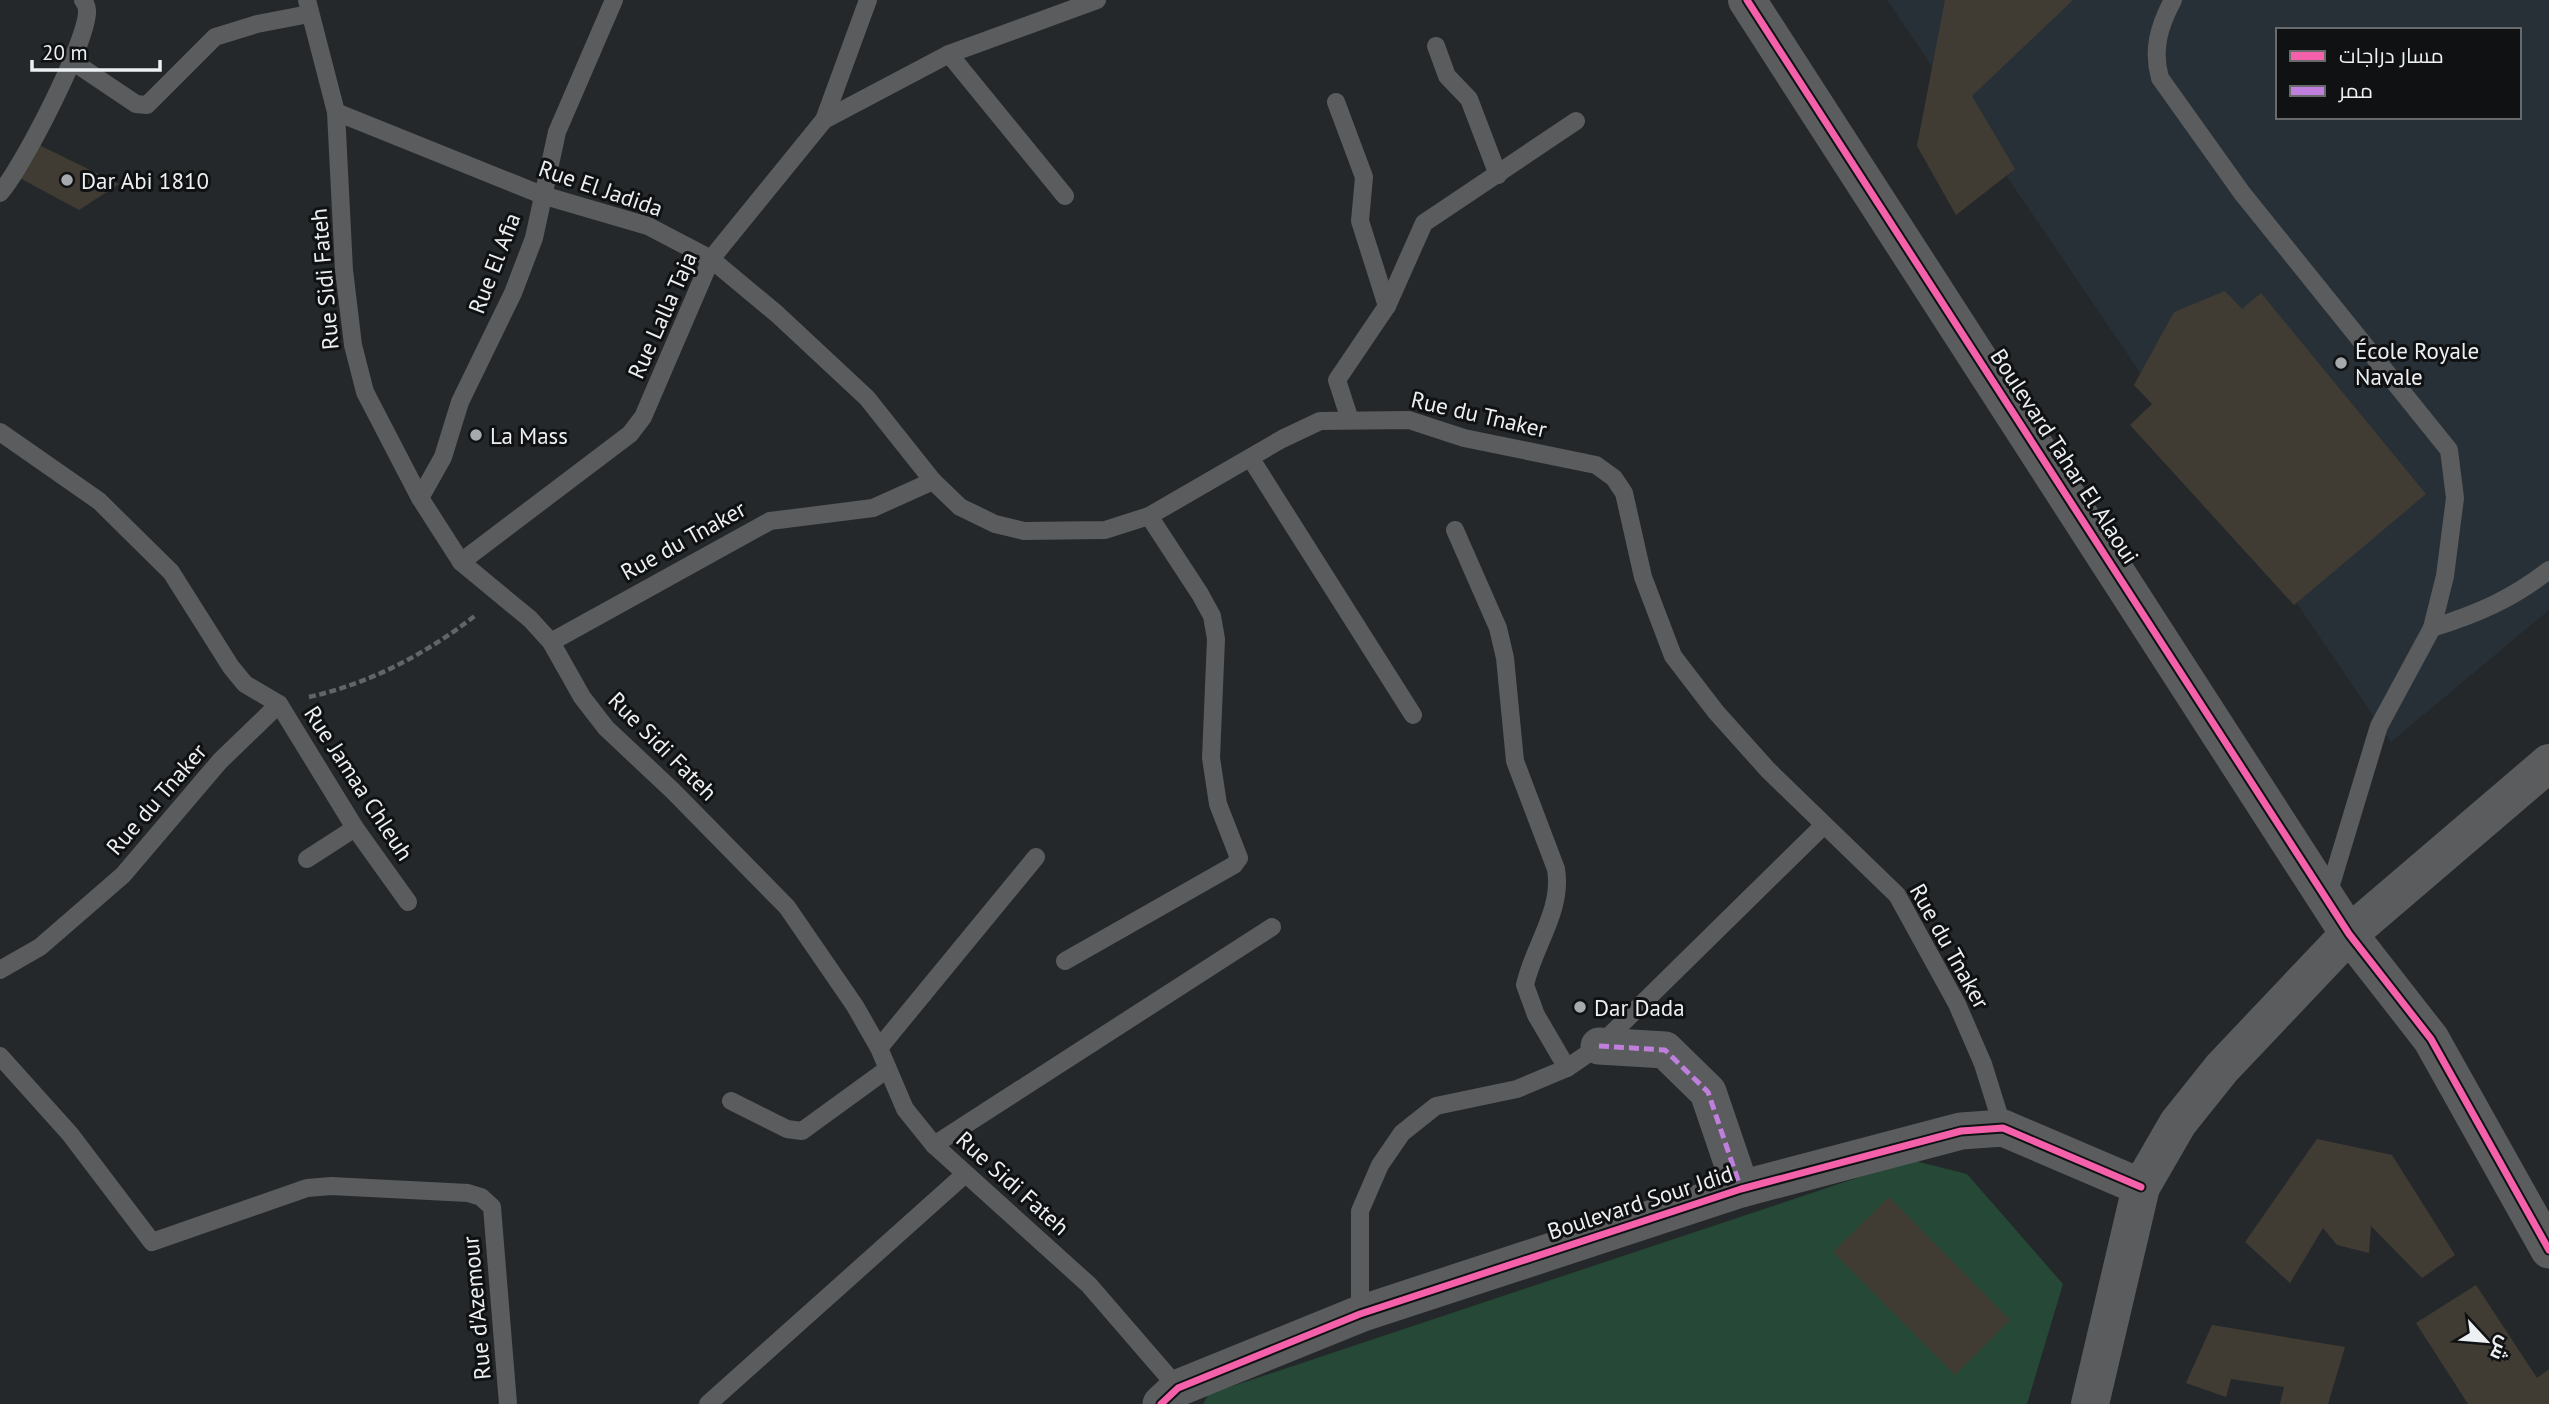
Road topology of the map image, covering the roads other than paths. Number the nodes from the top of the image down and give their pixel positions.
1 (83, 0) edge
2 (614, 0) edge
3 (868, 0) edge
4 (1097, 0) edge
5 (2173, 0) edge
6 (1749, 1) edge
7 (308, 7) edge
8 (1436, 46) dead end
9 (949, 54) junction
10 (72, 61) junction
11 (1336, 102) dead end
12 (337, 112) junction
13 (824, 120) junction
14 (1576, 121) dead end
15 (1498, 174) junction
16 (0, 193) edge
17 (542, 195) junction
18 (1065, 196) dead end
19 (711, 260) junction
20 (1387, 306) junction
21 (1350, 420) junction
22 (0, 432) edge
23 (1251, 459) junction
24 (933, 481) junction
25 (420, 498) junction
26 (1149, 516) junction
27 (1455, 530) dead end
28 (461, 562) junction
29 (2549, 570) edge
30 (2432, 628) junction
31 (551, 642) junction
32 (279, 704) junction
33 (1413, 715) dead end
34 (2549, 763) edge
35 (1823, 826) junction
36 (355, 828) junction
37 (1036, 857) dead end
38 (307, 859) dead end
39 (2327, 898) junction
40 (408, 902) dead end
41 (1272, 927) dead end
42 (2349, 934) junction
43 (1065, 961) dead end
44 (0, 970) edge
45 (1599, 1046) junction
46 (879, 1048) junction
47 (0, 1056) edge
48 (1567, 1068) junction
49 (886, 1070) junction
50 (731, 1101) dead end
51 (2003, 1128) junction
52 (934, 1145) junction
53 (964, 1175) junction
54 (2141, 1186) junction
55 (1741, 1189) junction
56 (2549, 1250) edge
57 (1360, 1314) junction
58 (1170, 1396) edge
59 (509, 1404) edge
60 (708, 1404) edge
61 (2090, 1404) edge

1 - 10 lane
2 - 17 lane, Rue El Afia
3 - 13 lane, Rue Lalla Taja
4 - 9 lane
5 - 30 lane
6 - 39 street, Boulevard Tahar El Alaoui
7 - 10 lane
7 - 12 lane, Rue Sidi Fateh
8 - 15 lane
9 - 13 lane
9 - 18 lane
10 - 16 lane
11 - 20 lane
12 - 17 lane, Rue El Jadida
12 - 25 lane, Rue Sidi Fateh
13 - 19 lane, Rue Lalla Taja
14 - 15 lane
15 - 20 lane
17 - 19 lane, Rue El Jadida
17 - 25 lane, Rue El Afia
19 - 24 lane, Rue El Jadida
19 - 28 lane, Rue Lalla Taja
20 - 21 lane
21 - 23 lane, Rue du Tnaker
21 - 35 lane, Rue du Tnaker
22 - 32 lane, Rue Jamaa Chleuh
23 - 26 lane, Rue du Tnaker
23 - 33 lane
24 - 26 lane, Rue du Tnaker
24 - 31 lane, Rue du Tnaker
25 - 28 lane, Rue Sidi Fateh
26 - 43 lane
27 - 48 lane
28 - 31 lane, Rue Sidi Fateh
29 - 30 lane
30 - 39 lane
31 - 46 lane, Rue Sidi Fateh
32 - 36 lane, Rue Jamaa Chleuh
32 - 44 lane, Rue du Tnaker
34 - 42 street
35 - 45 lane
35 - 51 lane, Rue du Tnaker
36 - 38 lane
36 - 40 lane, Rue Jamaa Chleuh
37 - 46 lane
39 - 42 street, Boulevard Tahar El Alaoui
41 - 52 lane
42 - 54 street
42 - 56 street
45 - 48 lane
45 - 55 street
46 - 49 lane, Rue Sidi Fateh
47 - 59 lane, Rue d'Azemour
48 - 57 lane
49 - 50 lane
49 - 52 lane, Rue Sidi Fateh
51 - 54 street, Boulevard Sour Jdid
51 - 55 street, Boulevard Sour Jdid
52 - 53 lane, Rue Sidi Fateh
53 - 58 lane, Rue Sidi Fateh
53 - 60 lane
54 - 61 street
55 - 57 street, Boulevard Sour Jdid
57 - 58 street, Boulevard Sour Jdid

